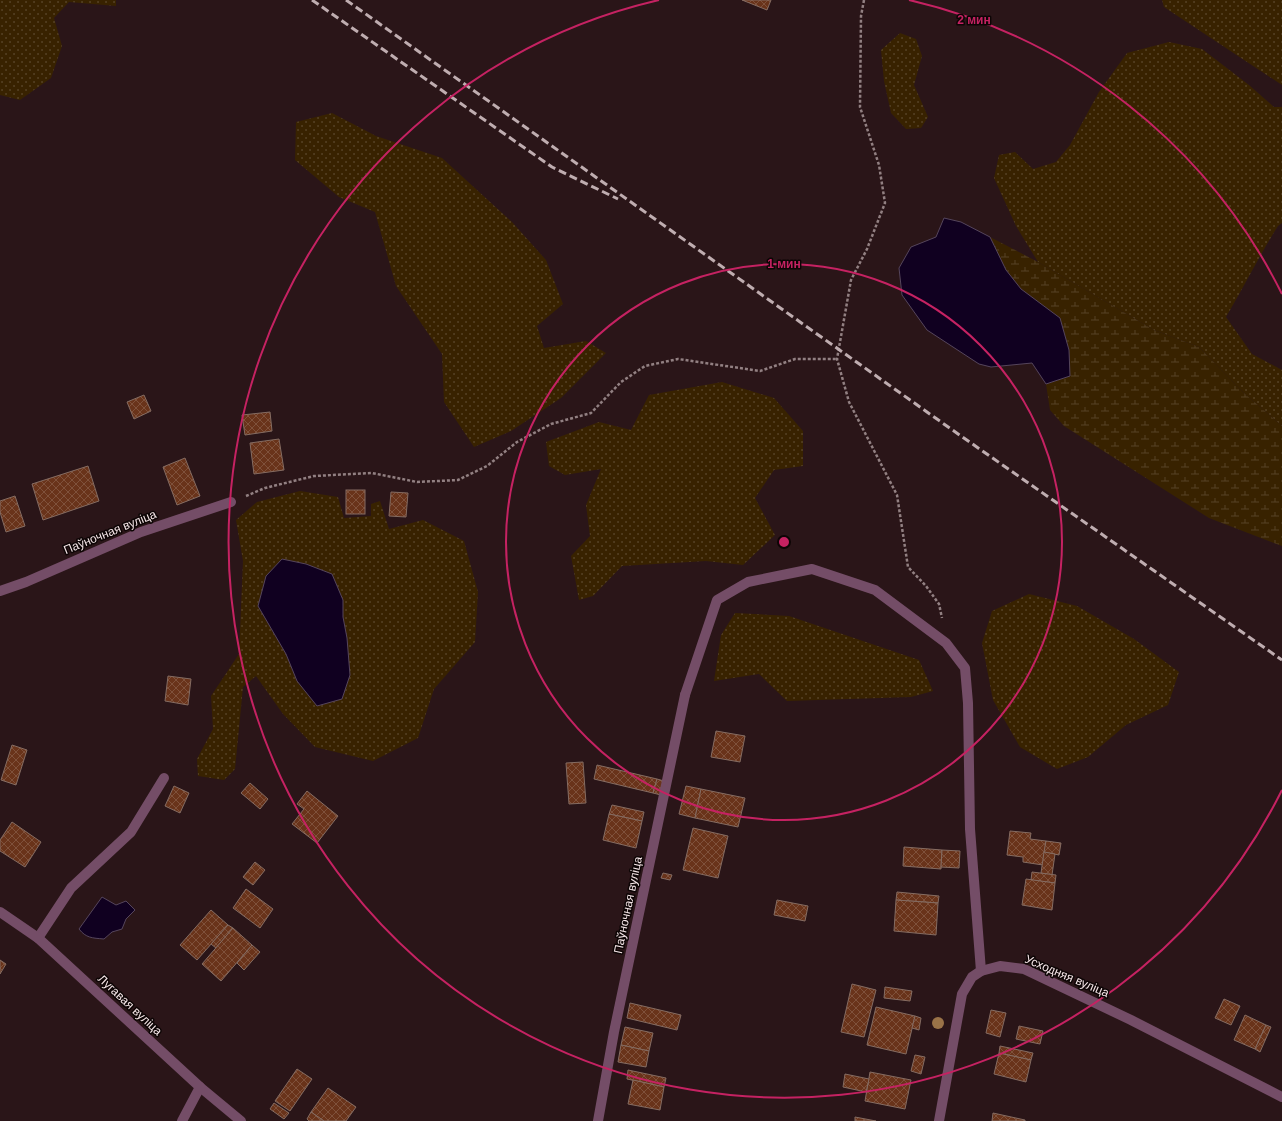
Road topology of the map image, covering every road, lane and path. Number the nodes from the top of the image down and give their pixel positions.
1 (864, 0) edge
2 (837, 359) junction
3 (231, 502) joint
4 (0, 591) edge
5 (946, 642) junction
6 (164, 778) dead end
7 (0, 912) edge
8 (38, 938) junction
9 (981, 971) junction
10 (200, 1087) junction
11 (1282, 1097) edge
12 (182, 1121) edge
13 (241, 1121) edge
14 (598, 1121) edge
15 (939, 1121) edge

1 - 2 path
2 - 3 path
2 - 5 path
3 - 4 street, Паўночная вуліца
5 - 9 street, Паўночная вуліца
5 - 14 street, Паўночная вуліца
6 - 8 street
7 - 8 street, Лугавая вуліца
8 - 10 street, Лугавая вуліца
9 - 11 street, Усходняя вуліца
9 - 15 street
10 - 12 street
10 - 13 street, Лугавая вуліца

